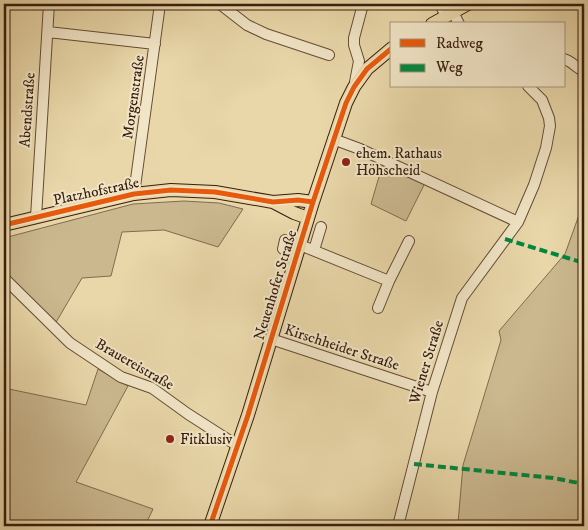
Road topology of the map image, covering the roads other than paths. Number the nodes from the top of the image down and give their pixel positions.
1 (49, 4) edge
2 (160, 4) edge
3 (220, 4) edge
4 (363, 4) edge
5 (440, 4) edge
6 (468, 4) edge
7 (451, 10) edge
8 (435, 22) edge
9 (458, 22) edge
10 (48, 32) junction
11 (156, 44) junction
12 (390, 49) edge
13 (358, 52) junction
14 (329, 55) dead end
15 (377, 59) junction
16 (566, 60) edge
17 (584, 71) edge
18 (354, 87) junction
19 (530, 88) edge
20 (333, 139) junction
21 (134, 194) junction
22 (273, 202) junction
23 (313, 202) junction
24 (36, 217) junction
25 (308, 218) junction
26 (518, 222) junction
27 (4, 225) edge
28 (321, 227) dead end
29 (285, 240) dead end
30 (409, 241) dead end
31 (299, 249) junction
32 (314, 250) junction
33 (4, 278) edge
34 (389, 282) junction
35 (378, 308) dead end
36 (271, 339) junction
37 (432, 392) junction
38 (238, 446) junction
39 (210, 526) edge
40 (398, 526) edge

1 - 10 street, Abendstraße
2 - 11 street, Morgenstraße
3 - 14 street
4 - 13 street
5 - 7 street
6 - 7 main road
7 - 8 main road
7 - 9 street
10 - 11 street
10 - 24 street, Abendstraße
11 - 21 street, Morgenstraße
12 - 15 main road, Neuenhofer Straße
13 - 15 street
13 - 18 street
15 - 18 main road, Neuenhofer Straße
16 - 17 street
18 - 20 main road, Neuenhofer Straße
19 - 26 street, Wiener Straße
20 - 23 main road, Neuenhofer Straße
20 - 26 street
21 - 22 main road, Platzhofstraße
21 - 24 main road, Platzhofstraße
22 - 23 main road, Platzhofstraße
22 - 25 main road, Platzhofstraße
23 - 25 main road, Neuenhofer Straße
24 - 27 main road, Platzhofstraße
25 - 31 main road, Neuenhofer Straße
26 - 37 street, Wiener Straße
28 - 32 street
29 - 31 street
30 - 34 street
31 - 32 street
31 - 36 main road, Neuenhofer Straße
32 - 34 street
33 - 38 street, Brauereistraße
34 - 35 street
36 - 37 street, Kirschheider Straße
36 - 38 main road, Neuenhofer Straße
37 - 40 street, Wiener Straße
38 - 39 main road, Neuenhofer Straße

